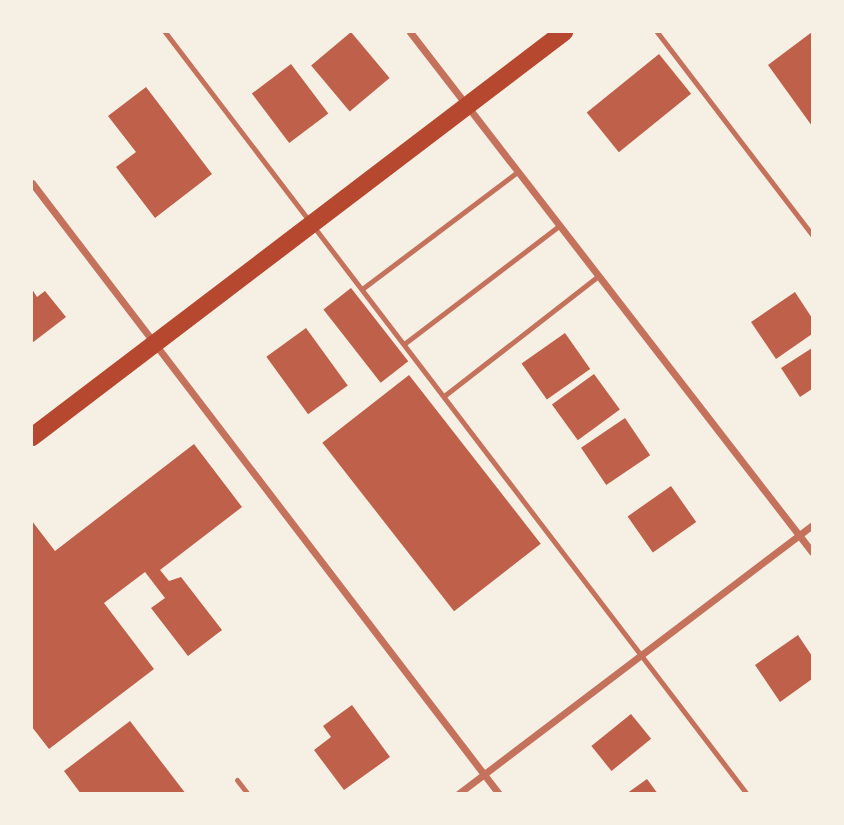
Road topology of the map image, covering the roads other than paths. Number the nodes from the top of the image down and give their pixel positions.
1 (165, 32) edge
2 (410, 32) edge
3 (564, 32) edge
4 (657, 32) edge
5 (466, 106) junction
6 (517, 172) junction
7 (32, 183) edge
8 (312, 223) junction
9 (559, 226) junction
10 (813, 235) edge
11 (598, 276) junction
12 (362, 289) junction
13 (404, 344) junction
14 (152, 345) junction
15 (444, 396) junction
16 (32, 437) edge
17 (813, 525) edge
18 (799, 535) junction
19 (813, 552) edge
20 (641, 654) junction
21 (484, 774) junction
22 (237, 780) dead end
23 (248, 793) edge
24 (458, 793) edge
25 (499, 793) edge
26 (747, 793) edge

1 - 8 lane
2 - 5 street
3 - 5 main road
4 - 10 lane
5 - 6 street
5 - 8 main road
6 - 9 street
6 - 12 lane
7 - 14 street
8 - 12 lane
8 - 14 main road
9 - 11 street
9 - 13 lane
11 - 15 lane
11 - 18 street
12 - 13 lane
13 - 15 lane
14 - 16 main road
14 - 21 street
15 - 20 lane
17 - 18 street
18 - 19 street
18 - 20 street
20 - 21 street
20 - 26 lane
21 - 24 street
21 - 25 street
22 - 23 lane

